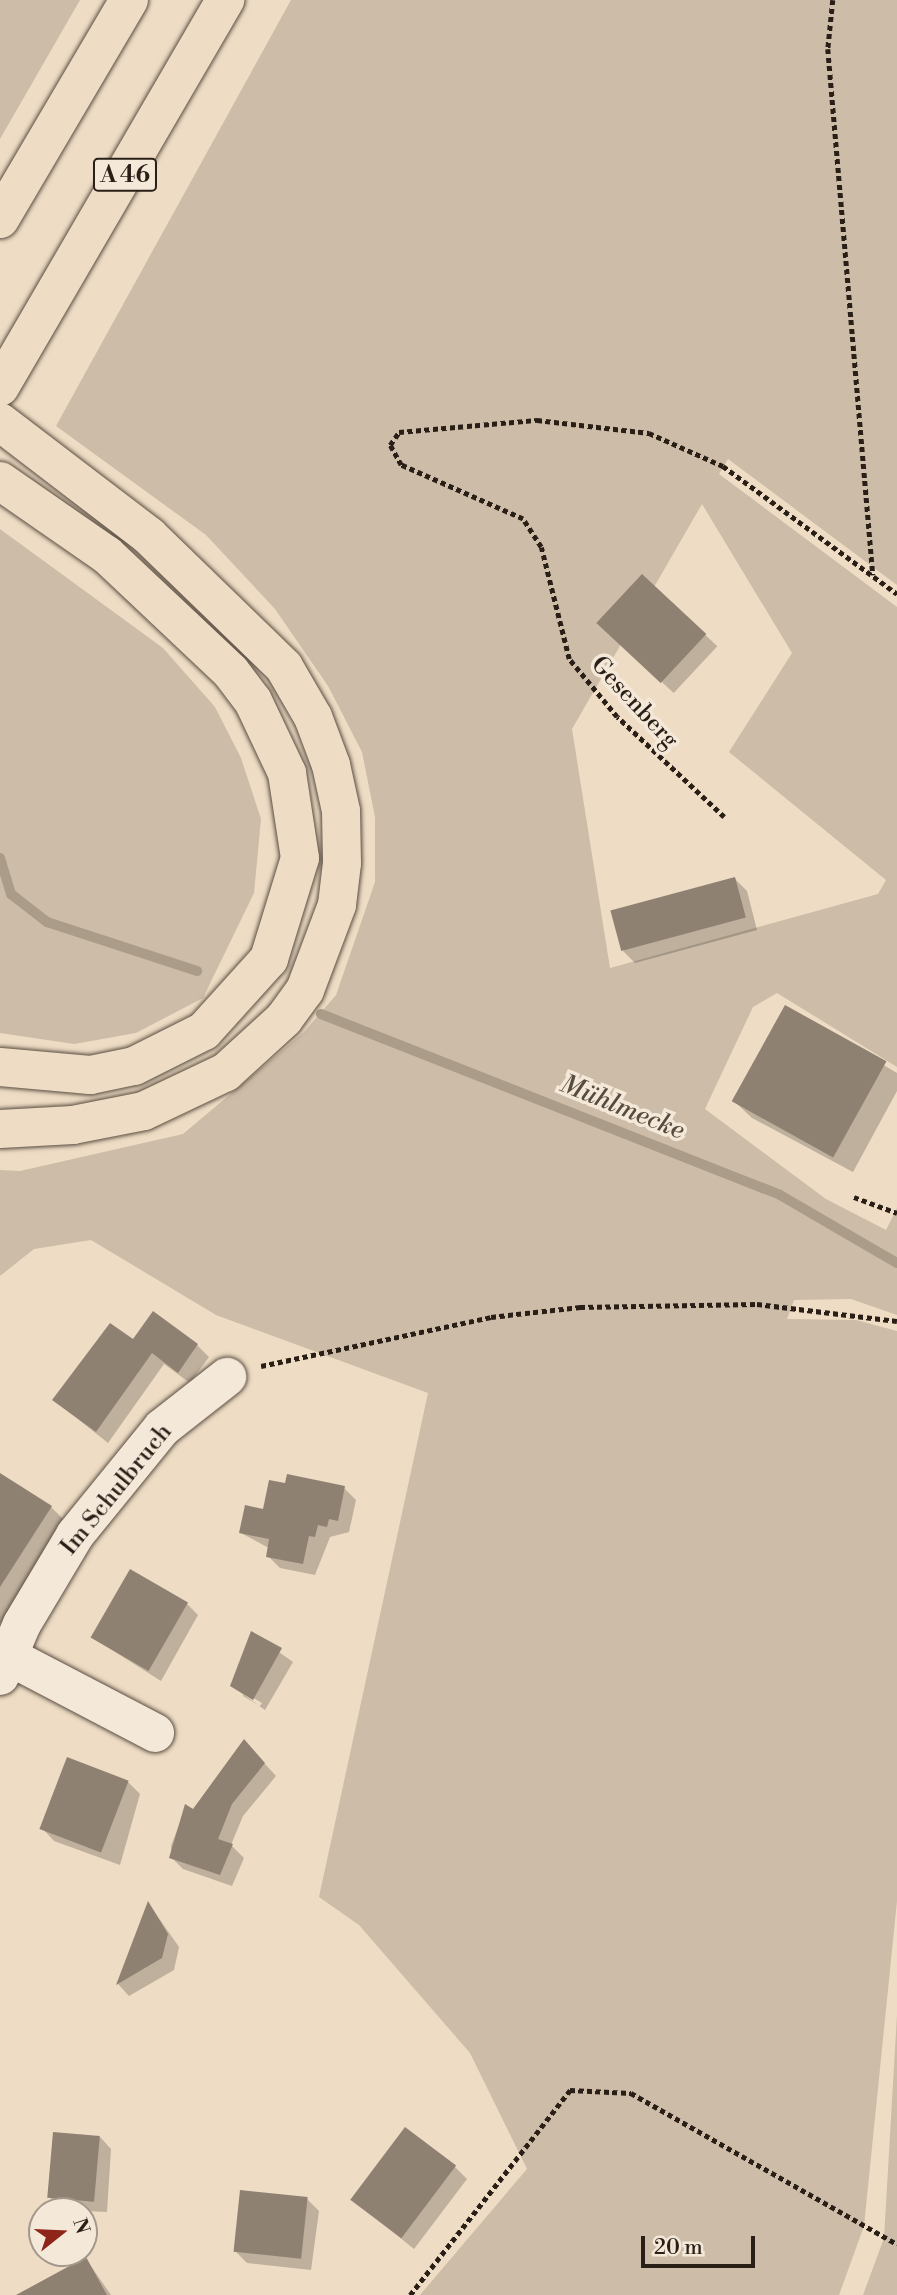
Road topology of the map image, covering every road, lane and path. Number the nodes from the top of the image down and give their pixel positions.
1 (129, 0) edge
2 (225, 0) edge
3 (833, 0) edge
4 (0, 219) edge
5 (0, 387) edge
6 (0, 422) edge
7 (0, 481) edge
8 (873, 576) junction
9 (897, 594) edge
10 (724, 817) dead end
11 (0, 1067) edge
12 (0, 1129) edge
13 (854, 1197) dead end
14 (897, 1213) edge
15 (897, 1321) edge
16 (227, 1377) joint
17 (4, 1666) edge
18 (155, 1733) dead end
19 (897, 2244) edge
20 (410, 2295) edge

1 - 4 highway
2 - 5 highway, A 46
3 - 8 path
6 - 12 highway
7 - 11 highway
8 - 9 path
8 - 10 path, Gesenberg
13 - 14 path
15 - 16 path
16 - 17 street, Im Schulbruch
17 - 18 street, Im Schulbruch
19 - 20 path

